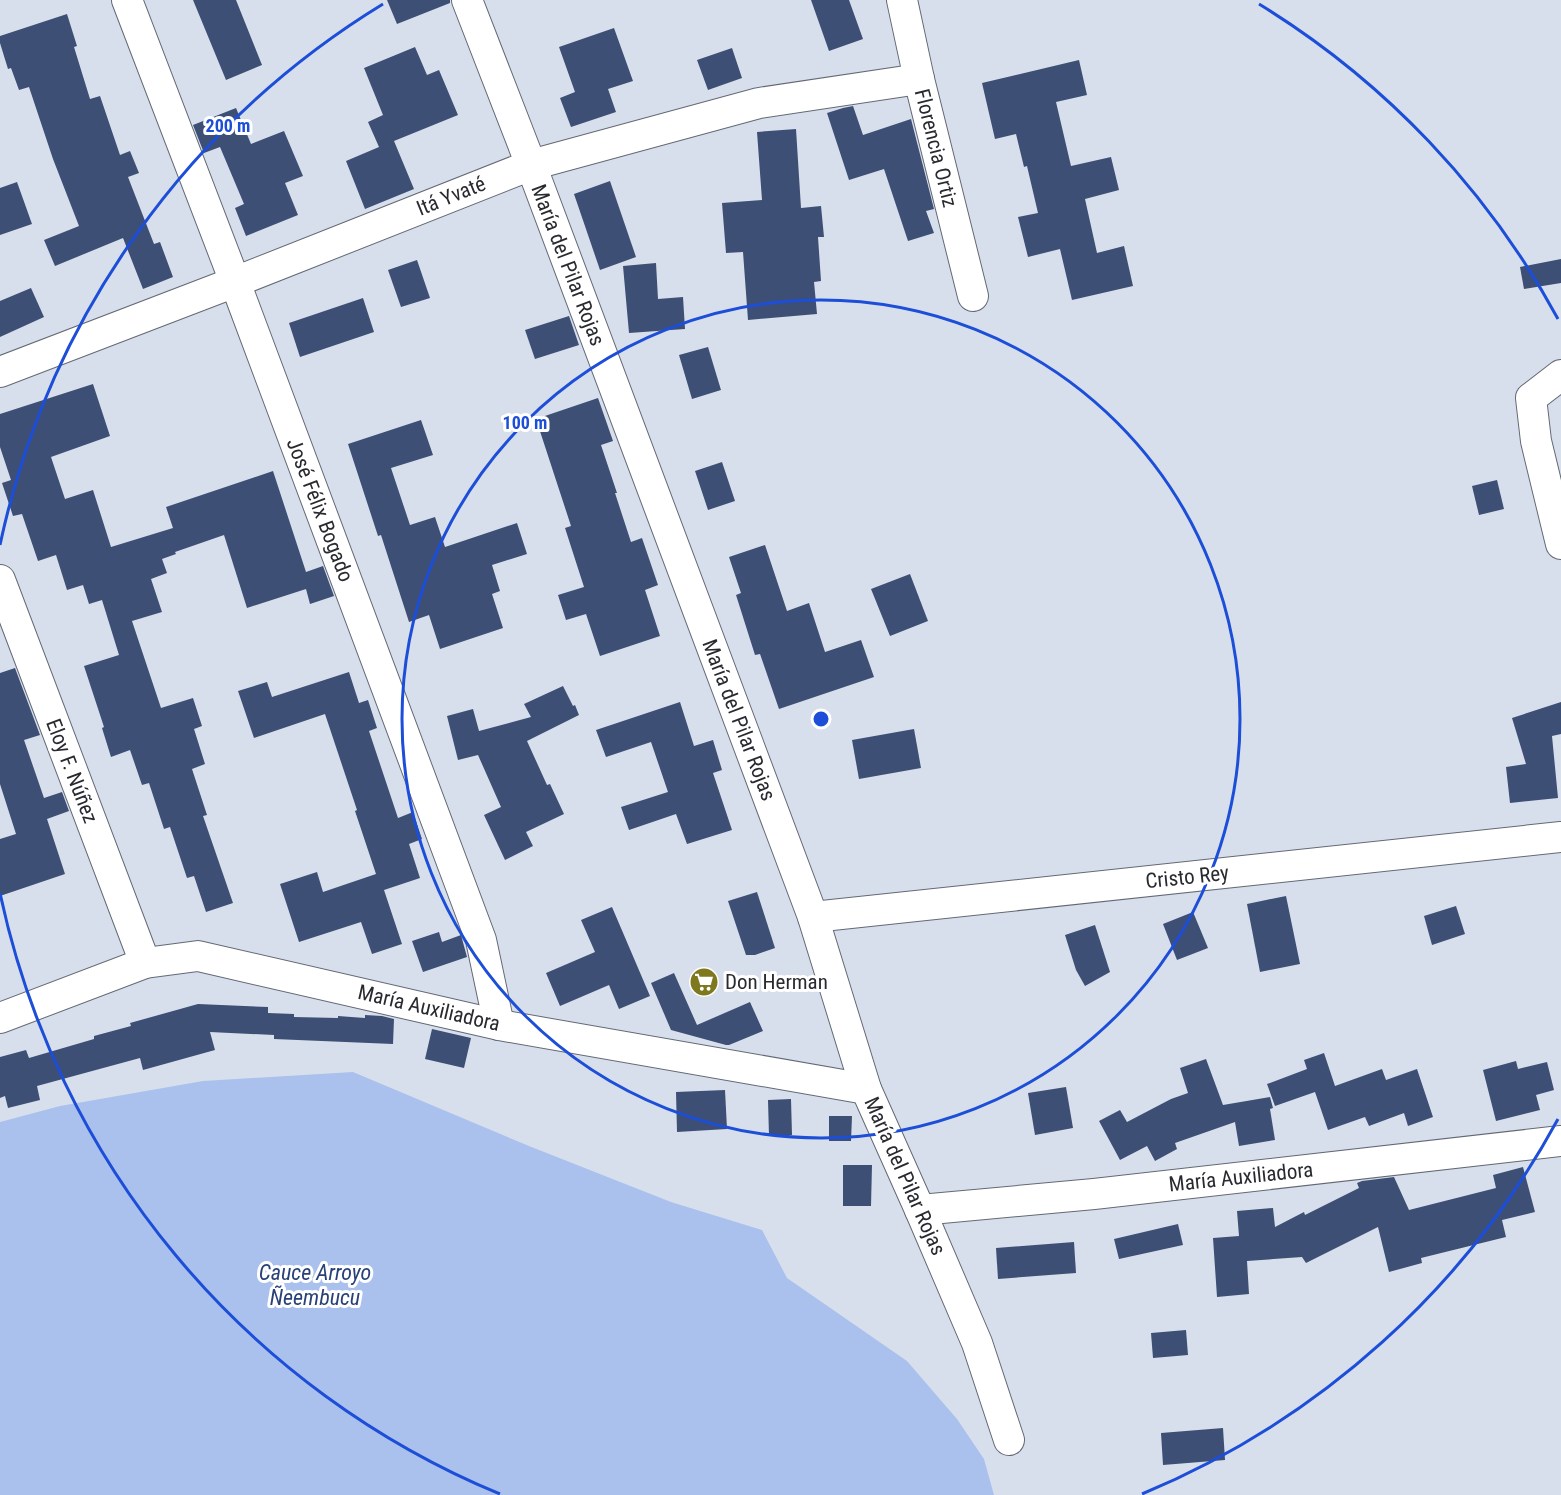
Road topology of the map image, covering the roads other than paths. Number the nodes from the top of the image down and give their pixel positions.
1 (127, 0) edge
2 (467, 0) edge
3 (903, 0) edge
4 (919, 79) junction
5 (531, 165) junction
6 (235, 282) junction
7 (973, 296) dead end
8 (0, 372) edge
9 (1561, 375) edge
10 (1561, 544) edge
11 (0, 580) edge
12 (1561, 837) edge
13 (813, 917) junction
14 (145, 963) junction
15 (0, 1018) edge
16 (500, 1025) junction
17 (866, 1089) junction
18 (1561, 1141) edge
19 (920, 1210) junction
20 (1009, 1440) dead end

1 - 6 street, José Félix Bogado
2 - 5 street, María del Pilar Rojas
3 - 4 street, Florencia Ortiz
4 - 5 street, Itá Yvaté
4 - 7 street, Florencia Ortiz
5 - 6 street, Itá Yvaté
5 - 13 street, María del Pilar Rojas
6 - 8 street, Itá Yvaté
6 - 16 street, José Félix Bogado
9 - 10 street
11 - 14 street, Eloy F. Núñez
12 - 13 street, Cristo Rey
13 - 17 street, María del Pilar Rojas
14 - 15 street, María Auxiliadora
14 - 16 street, María Auxiliadora
16 - 17 street, María Auxiliadora
17 - 19 street, María del Pilar Rojas
18 - 19 street, María Auxiliadora
19 - 20 street, María del Pilar Rojas

